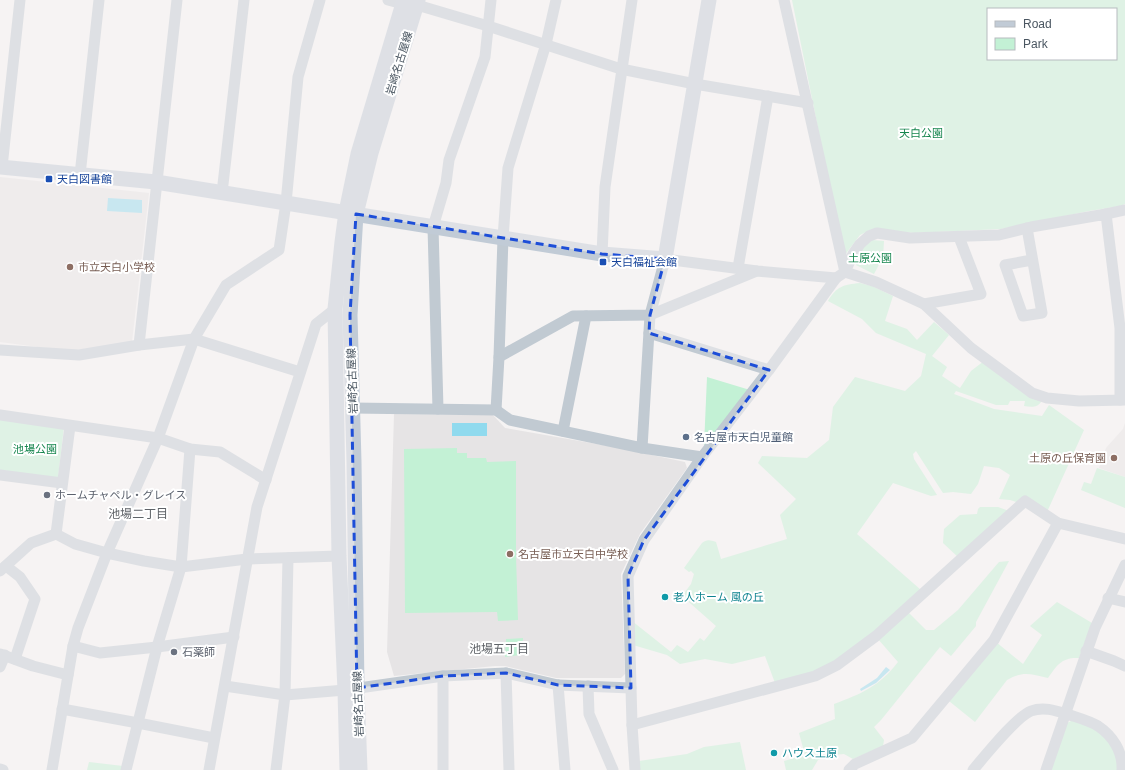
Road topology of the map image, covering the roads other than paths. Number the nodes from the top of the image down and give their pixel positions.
1 (20, 0) edge
2 (99, 0) edge
3 (177, 0) edge
4 (244, 0) edge
5 (320, 0) edge
6 (491, 0) edge
7 (556, 0) edge
8 (632, 0) edge
9 (709, 0) edge
10 (784, 0) edge
11 (406, 2) edge
12 (488, 26) junction
13 (546, 44) junction
14 (621, 69) junction
15 (695, 84) junction
16 (768, 96) junction
17 (808, 103) junction
18 (1, 167) edge
19 (80, 175) junction
20 (156, 182) junction
21 (222, 193) junction
22 (286, 203) junction
23 (1125, 210) edge
24 (351, 213) junction
25 (1106, 214) junction
26 (433, 227) junction
27 (1027, 228) junction
28 (959, 237) junction
29 (503, 238) junction
30 (602, 254) junction
31 (665, 259) junction
32 (1032, 260) junction
33 (738, 268) junction
34 (757, 271) junction
35 (841, 275) junction
36 (924, 304) junction
37 (336, 308) junction
38 (650, 315) junction
39 (586, 316) junction
40 (1123, 328) edge
41 (649, 333) junction
42 (194, 339) junction
43 (139, 345) junction
44 (0, 350) edge
45 (499, 357) junction
46 (769, 370) junction
47 (300, 372) junction
48 (1122, 400) edge
49 (353, 408) junction
50 (438, 409) junction
51 (496, 410) junction
52 (0, 415) edge
53 (70, 426) junction
54 (563, 431) junction
55 (158, 438) junction
56 (642, 448) junction
57 (190, 449) junction
58 (702, 458) junction
59 (0, 475) edge
60 (266, 480) junction
61 (62, 483) junction
62 (1058, 523) junction
63 (56, 534) junction
64 (1125, 539) edge
65 (107, 553) junction
66 (339, 556) junction
67 (288, 558) junction
68 (247, 559) junction
69 (1125, 565) edge
70 (181, 567) junction
71 (3, 568) edge
72 (1108, 598) junction
73 (1125, 602) edge
74 (234, 637) junction
75 (73, 646) junction
76 (157, 647) junction
77 (1086, 651) junction
78 (7, 656) edge
79 (1125, 666) edge
80 (0, 667) edge
81 (506, 673) junction
82 (68, 675) junction
83 (443, 676) junction
84 (558, 684) junction
85 (225, 686) junction
86 (588, 686) junction
87 (631, 688) junction
88 (351, 689) junction
89 (285, 695) junction
90 (62, 709) junction
91 (1066, 714) junction
92 (138, 722) junction
93 (632, 725) junction
94 (214, 738) junction
95 (0, 769) edge
96 (3, 770) edge
97 (52, 770) edge
98 (126, 770) edge
99 (209, 770) edge
100 (276, 770) edge
101 (347, 770) edge
102 (360, 770) edge
103 (444, 770) edge
104 (509, 770) edge
105 (565, 770) edge
106 (613, 770) edge
107 (635, 770) edge
108 (849, 770) edge
109 (973, 770) edge
110 (1046, 770) edge
111 (1122, 770) edge

1 - 18 street
2 - 19 street
3 - 20 street
4 - 21 street
5 - 22 street
6 - 12 street
7 - 13 street
8 - 14 street
9 - 15 main road
10 - 17 street
11 - 12 street
11 - 24 main road, 岩崎名古屋線
12 - 13 street
12 - 26 street
13 - 14 street
13 - 29 street
14 - 15 street
14 - 30 street
15 - 16 street
15 - 31 main road
16 - 17 street
16 - 33 street
17 - 35 street
18 - 19 main road
19 - 20 main road
20 - 21 main road
20 - 43 street
21 - 22 main road
22 - 24 main road
22 - 42 street
23 - 25 street
24 - 26 main road
24 - 37 main road, 岩崎名古屋線
24 - 49 main road, 岩崎名古屋線
25 - 27 street
25 - 40 street
26 - 29 main road
26 - 50 street
27 - 28 street
27 - 32 street
28 - 35 street
28 - 36 street
29 - 30 main road
29 - 45 street
30 - 31 main road
31 - 33 street
31 - 38 street
32 - 32 street
33 - 34 street
34 - 35 street
34 - 38 street
35 - 36 street
35 - 46 street
36 - 48 street
37 - 47 street
37 - 66 main road, 岩崎名古屋線
38 - 39 street
38 - 41 street
39 - 45 street
39 - 54 street
40 - 48 street
41 - 46 street
41 - 56 street
42 - 43 street
42 - 47 street
42 - 55 street
43 - 44 street
45 - 51 street
46 - 58 street
47 - 60 street
49 - 50 street
49 - 88 main road, 岩崎名古屋線
50 - 51 street
51 - 54 street
52 - 53 street
53 - 55 street
53 - 61 street
54 - 56 street
55 - 57 street
55 - 65 street
56 - 58 street
57 - 60 street
57 - 70 street
58 - 87 street
59 - 61 street
60 - 68 street
61 - 63 street
62 - 64 street
62 - 93 street
62 - 108 street
63 - 65 street
63 - 71 street
65 - 70 street
65 - 75 street
66 - 67 street
66 - 88 main road, 岩崎名古屋線
67 - 68 street
67 - 89 street
68 - 70 street
68 - 74 street
69 - 72 street
70 - 76 street
71 - 78 street
72 - 73 street
72 - 77 street
74 - 76 street
74 - 85 street
75 - 76 street
75 - 82 street
76 - 92 street
77 - 79 street
77 - 91 street
78 - 80 street
78 - 82 street
81 - 83 street
81 - 84 street
81 - 104 street
82 - 90 street
83 - 88 street
83 - 103 street
84 - 86 street
84 - 105 street
85 - 89 street
85 - 94 street
86 - 87 street
86 - 106 street
87 - 93 street
88 - 89 street
88 - 101 main road, 岩崎名古屋線
88 - 102 main road, 岩崎名古屋線
89 - 100 street
90 - 92 street
90 - 97 street
91 - 109 street
91 - 110 street
91 - 111 street
92 - 94 street
92 - 98 street
93 - 107 street
94 - 99 street
95 - 96 street

